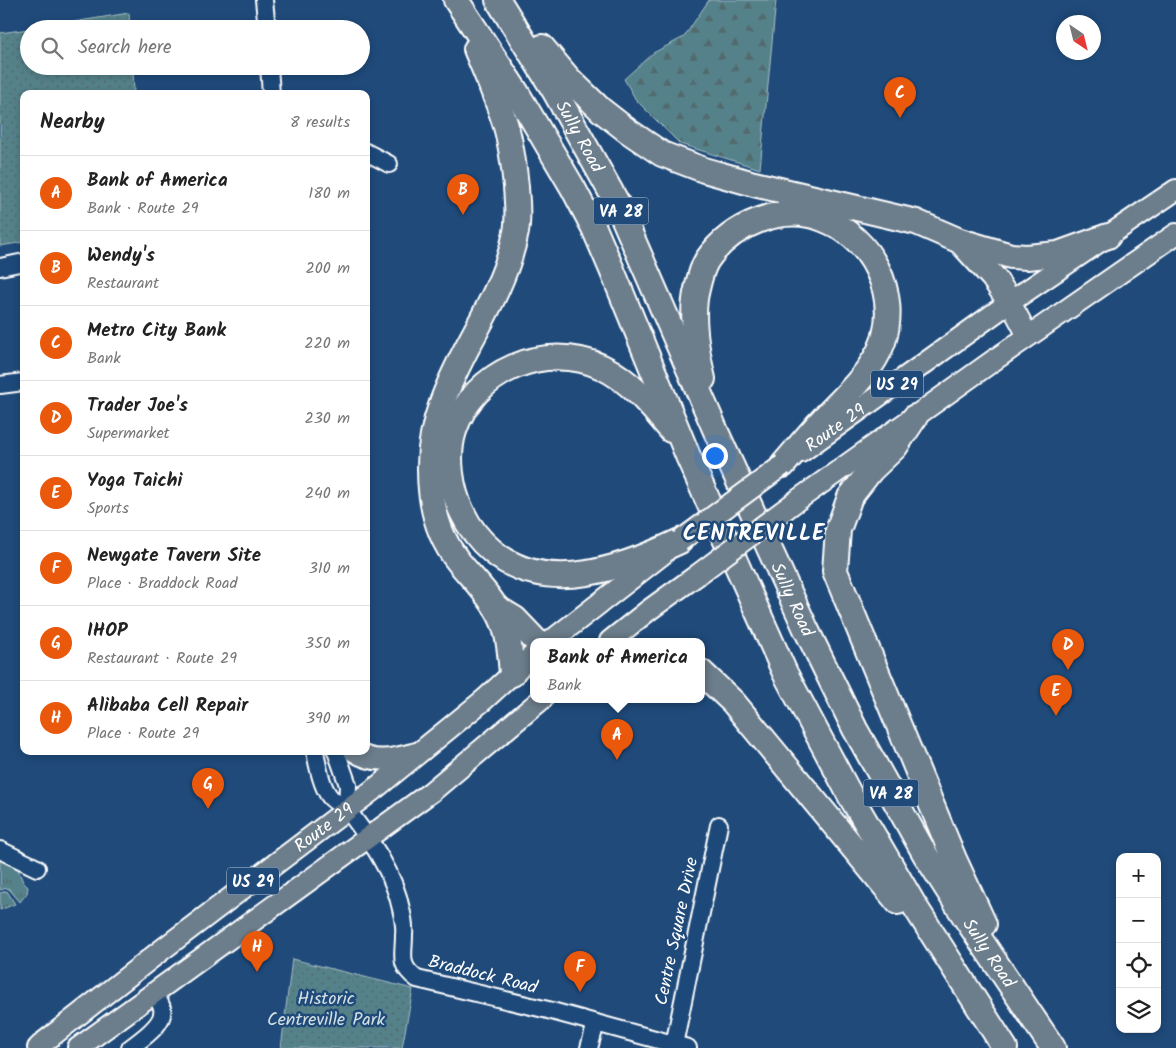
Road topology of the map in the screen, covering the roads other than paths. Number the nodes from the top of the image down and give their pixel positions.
1 (264, 0) edge
2 (456, 0) edge
3 (498, 0) edge
4 (502, 0) edge
5 (265, 20) edge
6 (270, 75) edge
7 (272, 90) edge
8 (370, 154) edge
9 (390, 164) dead end
10 (1176, 190) edge
11 (1176, 234) edge
12 (1108, 236) junction
13 (960, 241) junction
14 (20, 263) edge
15 (0, 267) edge
16 (1010, 302) junction
17 (1028, 336) junction
18 (20, 382) edge
19 (0, 385) edge
20 (915, 417) junction
21 (718, 436) junction
22 (688, 456) junction
23 (783, 465) junction
24 (680, 541) junction
25 (496, 608) junction
26 (533, 638) edge
27 (556, 638) edge
28 (614, 638) edge
29 (530, 659) edge
30 (512, 674) junction
31 (705, 676) edge
32 (537, 703) edge
33 (422, 751) junction
34 (316, 755) edge
35 (337, 755) edge
36 (361, 755) edge
37 (347, 810) junction
38 (718, 825) dead end
39 (367, 839) junction
40 (0, 850) edge
41 (37, 868) dead end
42 (153, 994) junction
43 (983, 1016) junction
44 (596, 1024) junction
45 (681, 1046) edge
46 (38, 1048) edge
47 (78, 1048) edge
48 (130, 1048) edge
49 (589, 1048) edge
50 (1005, 1048) edge
51 (1053, 1048) edge

1 - 5 street
2 - 22 highway, Sully Road / VA 28
2 - 25 highway
3 - 21 highway, Sully Road / VA 28
4 - 13 highway
6 - 7 street
8 - 9 street
10 - 12 main road, Route 29 / US 29
11 - 17 main road, Route 29 / US 29
12 - 13 highway
12 - 16 main road, Route 29 / US 29
13 - 16 highway
14 - 15 street
16 - 17 main road
16 - 23 main road, Route 29 / US 29
17 - 20 main road, Route 29 / US 29
18 - 19 street
20 - 28 main road, Route 29 / US 29, bridge
20 - 51 highway
21 - 23 highway
21 - 51 highway, Sully Road / VA 28
22 - 24 highway
22 - 43 highway, Sully Road / VA 28
23 - 24 main road, Route 29 / US 29, bridge
24 - 27 main road, Route 29 / US 29
25 - 26 highway
25 - 30 highway
29 - 30 main road, Route 29 / US 29
30 - 33 main road, Route 29 / US 29
31 - 43 highway
32 - 39 main road, Route 29 / US 29
33 - 36 main road
33 - 37 main road, Route 29 / US 29
34 - 37 street, Braddock Road
35 - 37 street
37 - 39 street, Braddock Road
37 - 46 main road, Route 29 / US 29
38 - 45 street, Centre Square Drive
39 - 42 main road, Route 29 / US 29
39 - 44 street, Braddock Road
40 - 41 street
42 - 47 main road, Route 29 / US 29
42 - 48 street
43 - 50 highway, Sully Road / VA 28
44 - 45 street, Braddock Road
44 - 49 street

